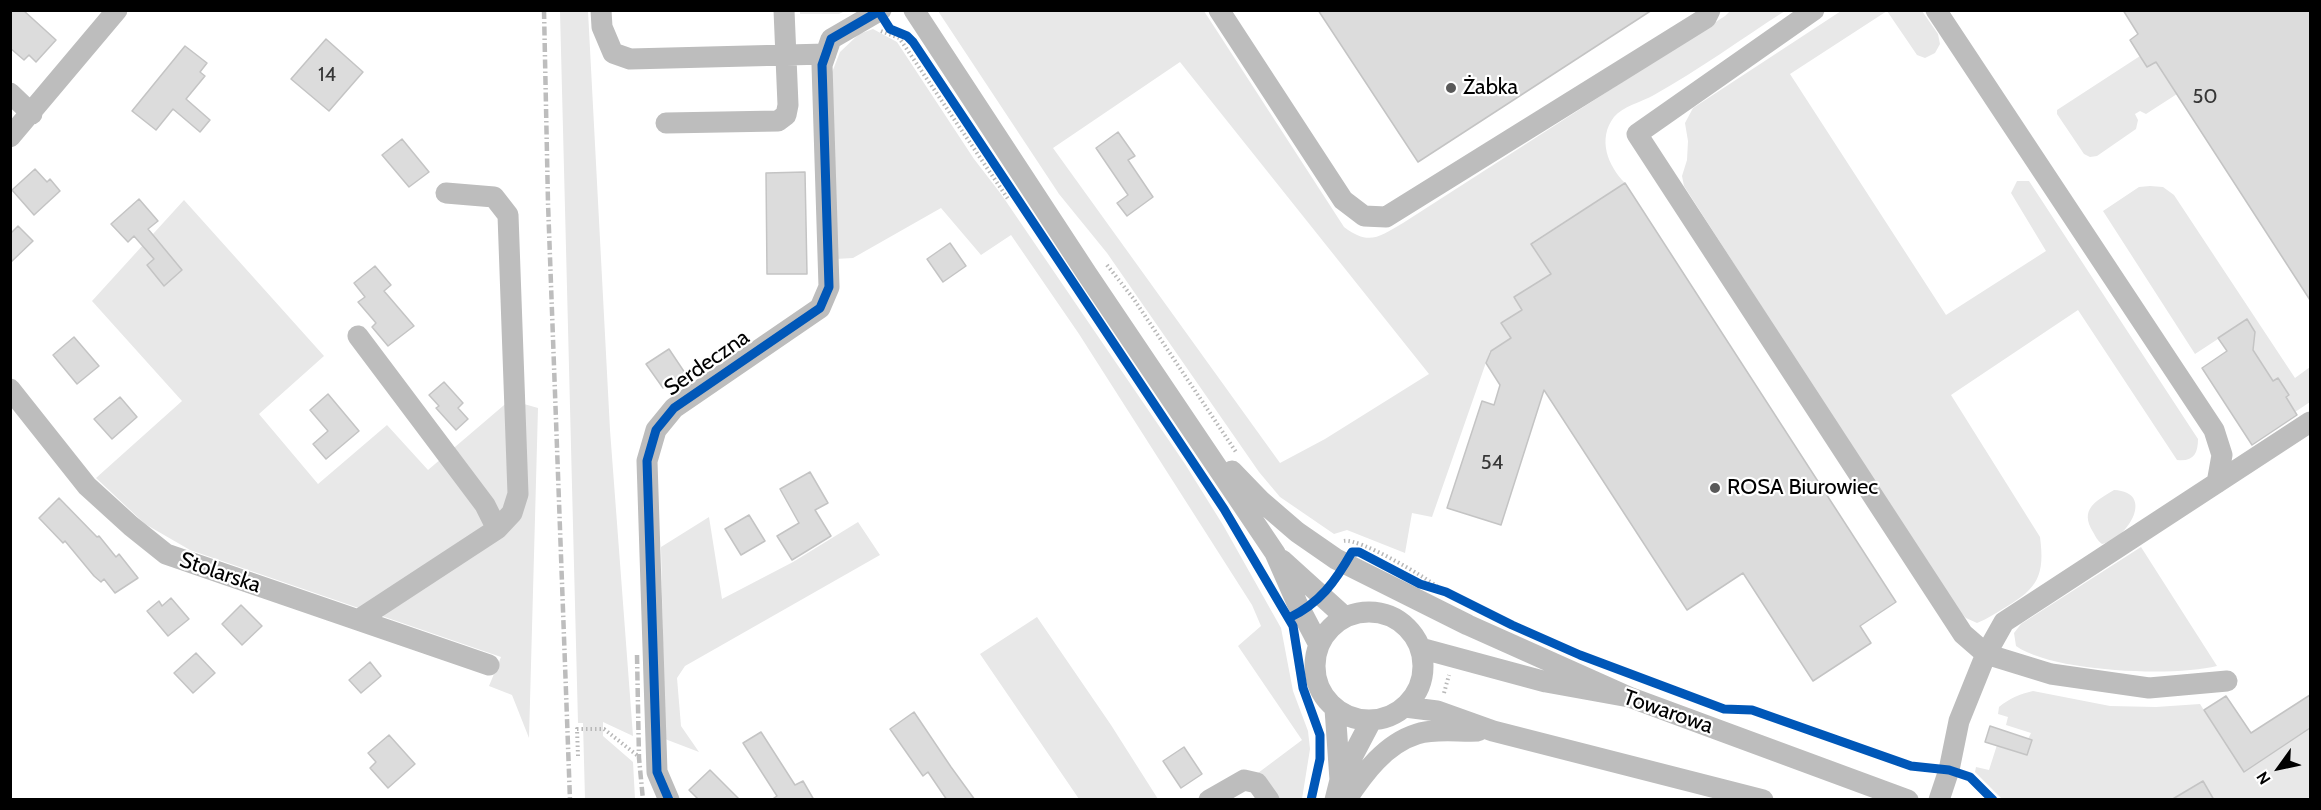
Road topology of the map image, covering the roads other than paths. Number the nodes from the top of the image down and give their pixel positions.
1 (117, 10) edge
2 (602, 10) edge
3 (784, 10) edge
4 (914, 10) edge
5 (1219, 10) edge
6 (1710, 10) edge
7 (1814, 10) edge
8 (1936, 10) edge
9 (878, 16) edge
10 (826, 54) junction
11 (786, 55) junction
12 (10, 93) edge
13 (32, 114) junction
14 (666, 123) dead end
15 (10, 137) edge
16 (446, 193) dead end
17 (358, 336) dead end
18 (10, 389) edge
19 (2310, 422) edge
20 (1190, 426) junction
21 (2217, 483) junction
22 (497, 529) junction
23 (1275, 553) junction
24 (1345, 617) junction
25 (358, 620) junction
26 (1319, 645) junction
27 (1420, 648) junction
28 (1986, 654) junction
29 (489, 665) dead end
30 (2227, 681) dead end
31 (1629, 697) junction
32 (1405, 707) junction
33 (1335, 709) junction
34 (1371, 721) junction
35 (1493, 731) junction
36 (1340, 793) edge
37 (669, 800) edge
38 (1209, 800) edge
39 (1269, 800) edge
40 (1763, 800) edge
41 (1908, 800) edge
42 (1939, 800) edge

1 - 13 street
2 - 11 street
3 - 11 street
4 - 20 street
5 - 6 street
7 - 28 street
8 - 21 street
9 - 10 street
10 - 11 street
10 - 37 street, Serdeczna
11 - 14 street
12 - 13 street
13 - 15 street
16 - 22 street
17 - 22 street
18 - 25 street, Stolarska
19 - 21 street
20 - 23 street
20 - 31 street
21 - 28 street
22 - 25 street
23 - 24 street
23 - 26 street
24 - 26 street
24 - 27 street
25 - 29 street, Stolarska
26 - 33 street
27 - 31 street, Towarowa
27 - 32 street
28 - 30 street
28 - 42 street
31 - 41 street, Towarowa
32 - 34 street
32 - 35 street
33 - 34 street
33 - 36 street
34 - 36 street
35 - 36 street
35 - 40 street
38 - 39 street

